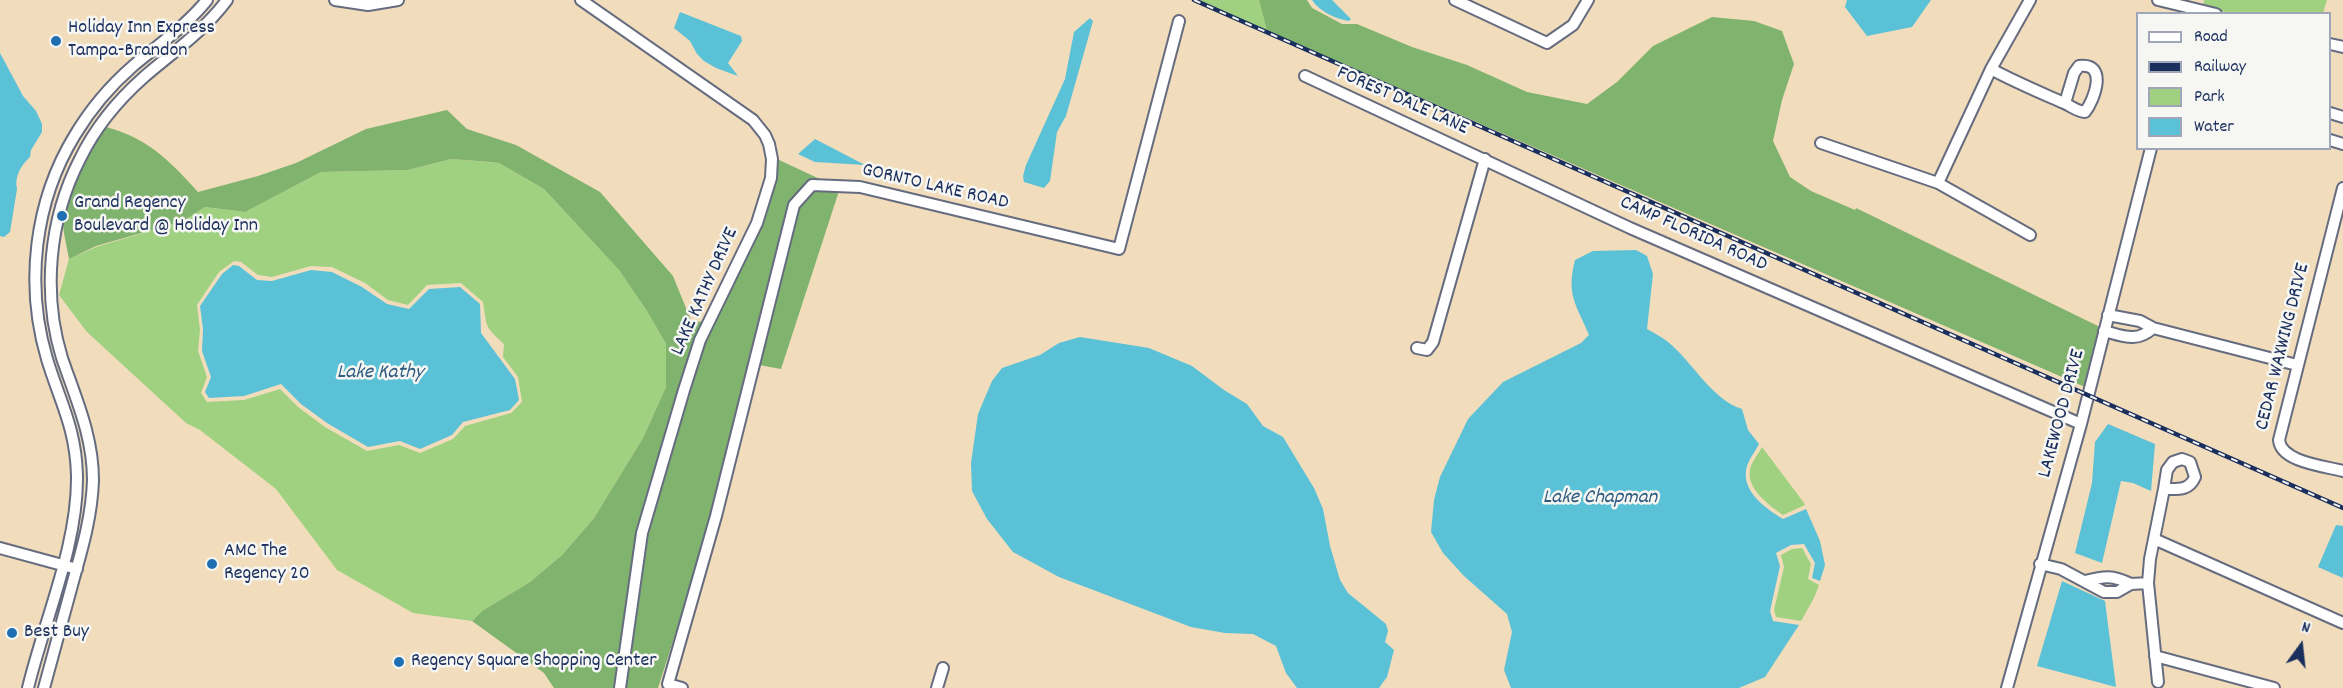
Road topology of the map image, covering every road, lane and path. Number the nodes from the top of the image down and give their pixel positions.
1 (207, 0) edge
2 (227, 0) edge
3 (335, 0) edge
4 (398, 0) edge
5 (580, 0) edge
6 (1588, 0) edge
7 (2030, 0) edge
8 (2158, 0) edge
9 (1459, 1) edge
10 (2188, 7) edge
11 (2208, 12) edge
12 (1179, 21) dead end
13 (1991, 69) junction
14 (1305, 76) dead end
15 (2065, 103) dead end
16 (1821, 143) dead end
17 (2150, 150) edge
18 (1485, 159) junction
19 (1938, 183) junction
20 (2343, 188) edge
21 (2030, 235) dead end
22 (2108, 315) junction
23 (2153, 328) junction
24 (2104, 331) junction
25 (1417, 348) dead end
26 (2297, 365) junction
27 (2080, 424) junction
28 (75, 444) junction
29 (90, 444) junction
30 (2343, 471) edge
31 (2164, 489) dead end
32 (2154, 539) junction
33 (0, 548) edge
34 (2040, 564) junction
35 (62, 565) junction
36 (77, 569) junction
37 (2148, 584) junction
38 (2343, 622) edge
39 (2155, 656) junction
40 (943, 668) dead end
41 (2158, 682) dead end
42 (29, 686) edge
43 (45, 687) edge
44 (620, 688) edge
45 (682, 688) edge
46 (937, 688) edge
47 (2007, 688) edge
48 (2274, 688) edge

1 - 28 street
2 - 29 street
3 - 4 street
5 - 44 street, LAKE KATHY DRIVE
6 - 9 street
7 - 13 street
8 - 10 street
10 - 11 street
12 - 45 street, GORNTO LAKE ROAD
13 - 15 street
13 - 19 street
14 - 18 street, FOREST DALE LANE
16 - 19 street
17 - 22 street, LAKEWOOD DRIVE
18 - 25 street
18 - 27 street, CAMP FLORIDA ROAD
19 - 21 street
20 - 26 street, CEDAR WAXWING DRIVE
22 - 23 street
22 - 24 street, LAKEWOOD DRIVE
23 - 24 street
23 - 26 street
24 - 27 street, LAKEWOOD DRIVE
26 - 30 street, CEDAR WAXWING DRIVE
27 - 34 street, LAKEWOOD DRIVE
28 - 29 street
28 - 35 street
29 - 36 street
31 - 32 street
32 - 37 street
32 - 38 street
33 - 35 street
34 - 37 street
34 - 47 street, LAKEWOOD DRIVE
35 - 36 street
35 - 42 street
36 - 43 street
37 - 39 street
39 - 41 street
39 - 48 street
40 - 46 street
42 - 43 street

